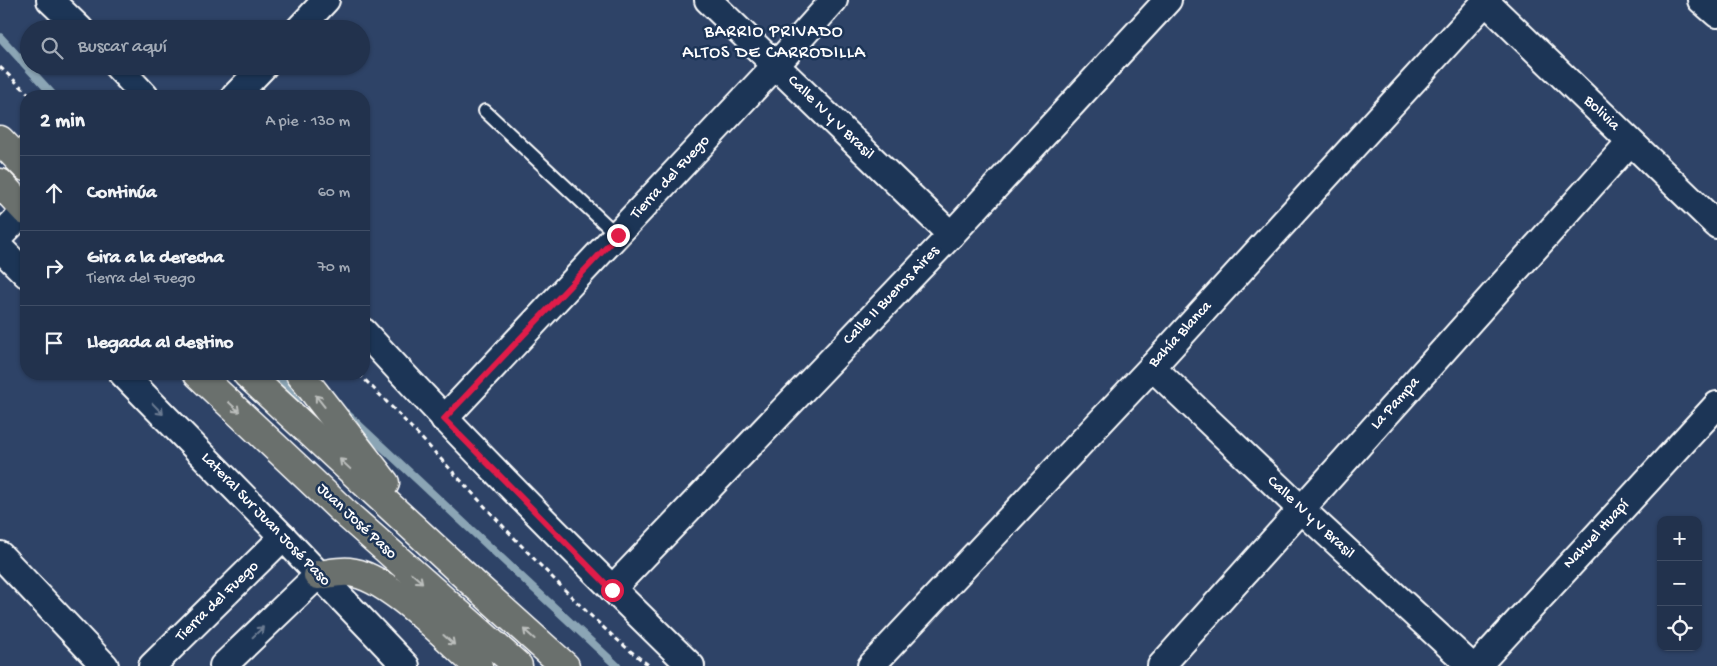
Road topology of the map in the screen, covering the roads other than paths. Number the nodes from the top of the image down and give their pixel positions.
1 (50, 0) edge
2 (326, 0) edge
3 (708, 0) edge
4 (834, 0) edge
5 (1168, 0) edge
6 (1701, 0) edge
7 (1486, 1) edge
8 (1717, 14) edge
9 (71, 20) edge
10 (307, 20) edge
11 (776, 65) junction
12 (125, 75) edge
13 (255, 75) edge
14 (139, 90) edge
15 (241, 90) edge
16 (485, 111) dead end
17 (0, 140) edge
18 (1630, 142) junction
19 (20, 161) edge
20 (0, 184) edge
21 (20, 204) edge
22 (20, 216) edge
23 (1717, 226) edge
24 (618, 235) junction
25 (951, 235) junction
26 (0, 236) edge
27 (0, 248) edge
28 (20, 268) edge
29 (370, 339) edge
30 (1152, 367) junction
31 (130, 380) edge
32 (204, 380) edge
33 (253, 380) edge
34 (305, 380) edge
35 (1717, 405) edge
36 (444, 419) junction
37 (1302, 510) junction
38 (283, 537) junction
39 (0, 555) edge
40 (318, 575) junction
41 (475, 586) junction
42 (612, 590) junction
43 (105, 666) edge
44 (152, 666) edge
45 (223, 666) edge
46 (406, 666) edge
47 (478, 666) edge
48 (518, 666) edge
49 (565, 666) edge
50 (691, 666) edge
51 (872, 666) edge
52 (1161, 666) edge
53 (1471, 666) edge
54 (1477, 666) edge

1 - 9 street
2 - 10 street
3 - 11 street, Calle IV y V Brasil
4 - 11 street, Tierra del Fuego
5 - 25 street, Calle II Buenos Aires
6 - 8 street
7 - 18 street, Bolivia
7 - 30 street, Bahía Blanca
11 - 24 street, Tierra del Fuego
11 - 25 street, Calle IV y V Brasil
12 - 14 street
13 - 15 street
16 - 24 lane
17 - 19 highway
18 - 23 street, Bolivia
18 - 37 street, La Pampa
20 - 21 highway
22 - 26 street
24 - 36 street, Tierra del Fuego
25 - 42 street, Calle II Buenos Aires
27 - 28 street
29 - 36 street
30 - 37 street, Calle IV y V Brasil
30 - 51 street, Bahía Blanca
31 -> 38 street, Lateral Sur Juan José Paso
32 -> 48 highway, Juan José Paso
41 -> 33 highway
41 -> 34 highway
35 - 54 street, Nahuel Huapí
36 - 42 street
37 - 52 street, La Pampa
37 - 53 street, Calle IV y V Brasil
38 - 40 street, Lateral Sur Juan José Paso
38 - 44 street, Tierra del Fuego
39 - 43 street
45 -> 40 street
40 - 46 street, Lateral Sur Juan José Paso
40 -> 47 highway
49 -> 41 highway
42 - 50 street

